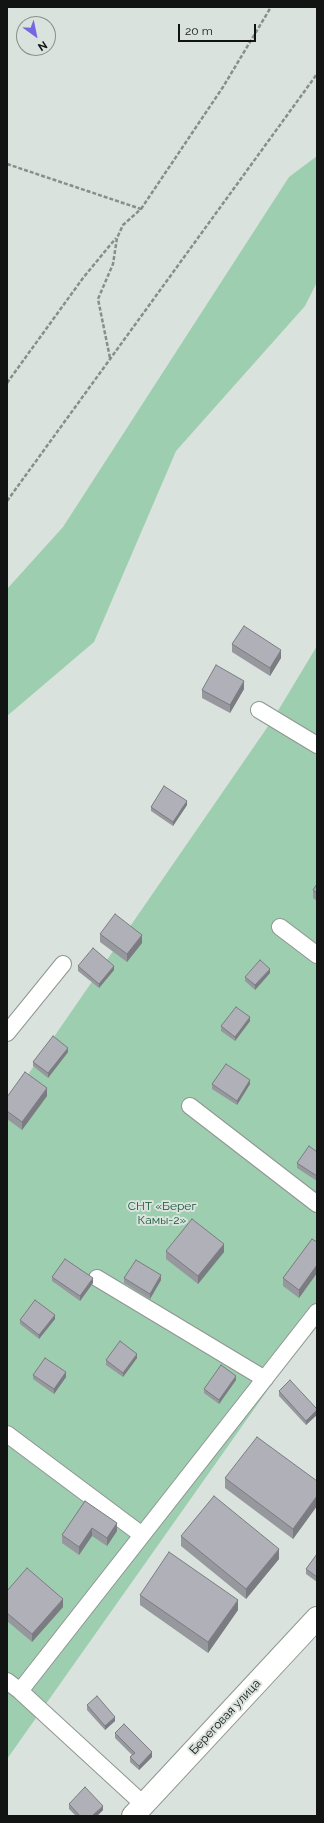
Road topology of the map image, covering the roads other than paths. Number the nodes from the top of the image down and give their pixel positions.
1 (259, 710) dead end
2 (317, 745) edge
3 (280, 927) dead end
4 (317, 954) edge
5 (63, 964) dead end
6 (7, 1033) edge
7 (190, 1106) dead end
8 (317, 1204) edge
9 (97, 1278) dead end
10 (317, 1312) edge
11 (265, 1379) junction
12 (7, 1434) edge
13 (142, 1535) junction
14 (317, 1618) edge
15 (7, 1681) edge
16 (20, 1691) junction
17 (138, 1810) edge

1 - 2 lane
3 - 4 lane
5 - 6 lane
7 - 8 lane
9 - 11 lane
10 - 11 lane
11 - 13 lane
12 - 13 lane
13 - 16 lane
14 - 17 street, Береговая улица
15 - 16 lane
16 - 17 lane

